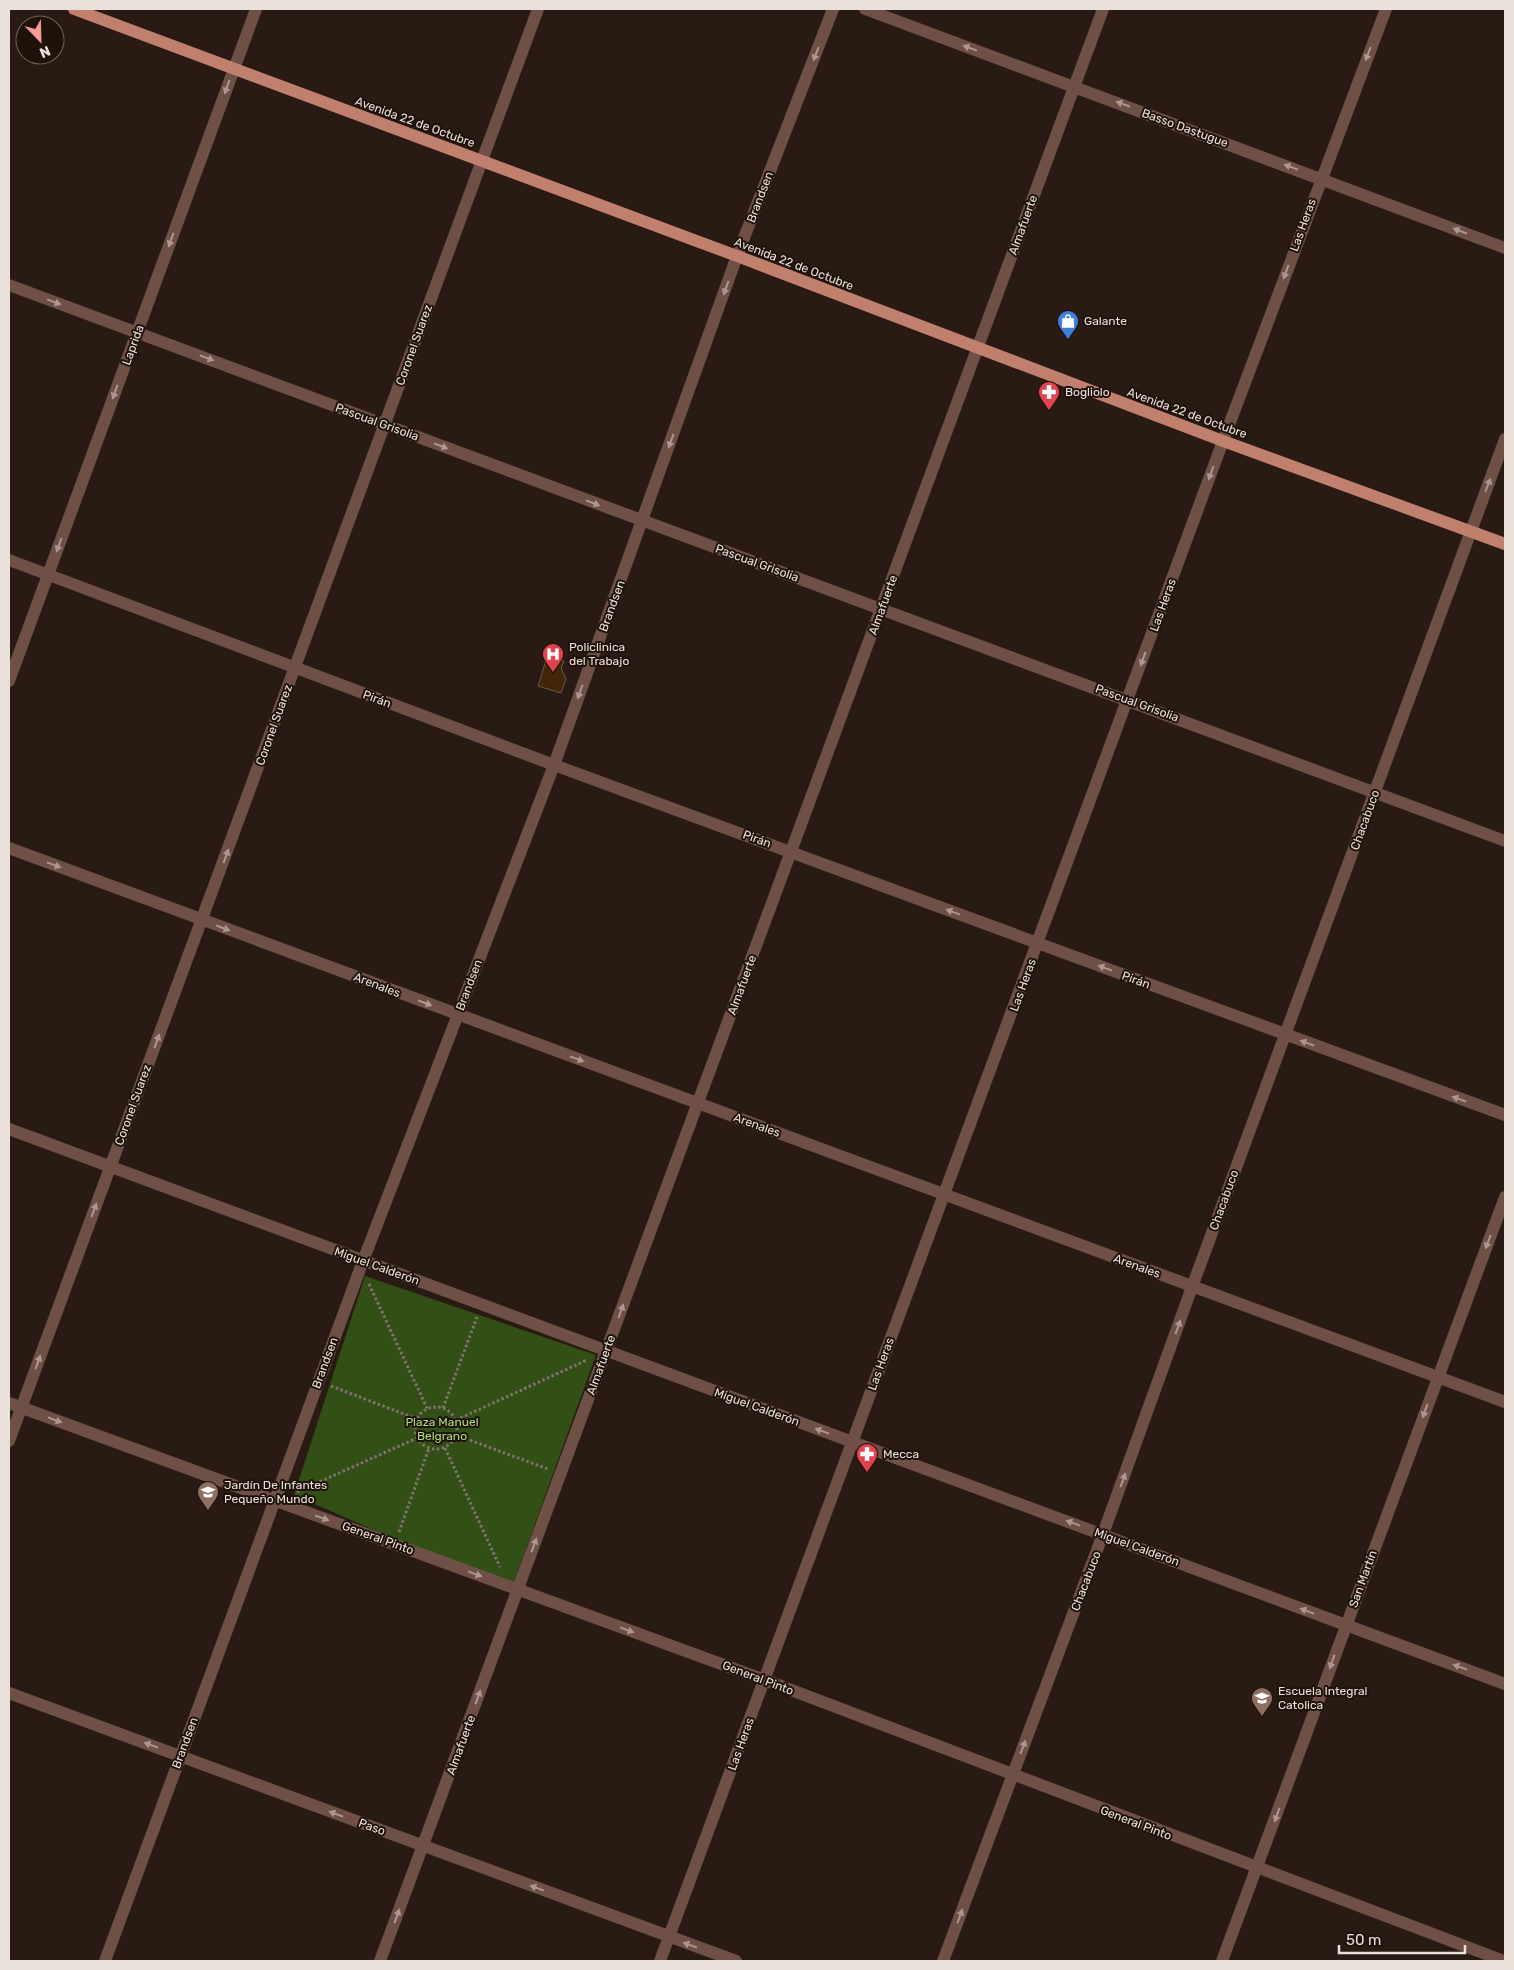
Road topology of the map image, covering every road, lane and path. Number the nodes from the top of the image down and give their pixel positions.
1 (74, 9) edge
2 (256, 9) edge
3 (538, 9) edge
4 (833, 9) edge
5 (865, 9) edge
6 (1104, 9) edge
7 (1386, 9) edge
8 (234, 69) junction
9 (1074, 87) junction
10 (481, 161) junction
11 (1321, 178) junction
12 (1505, 248) edge
13 (737, 256) junction
14 (9, 285) edge
15 (137, 333) junction
16 (978, 350) junction
17 (385, 424) junction
18 (1505, 439) edge
19 (1223, 441) junction
20 (642, 522) junction
21 (1471, 530) junction
22 (1505, 544) edge
23 (9, 560) edge
24 (48, 574) junction
25 (882, 608) junction
26 (295, 668) junction
27 (9, 681) edge
28 (1128, 700) junction
29 (554, 765) junction
30 (1375, 792) junction
31 (1505, 840) edge
32 (9, 848) edge
33 (792, 852) junction
34 (202, 920) junction
35 (1038, 944) junction
36 (457, 1015) junction
37 (1286, 1035) junction
38 (698, 1104) junction
39 (1505, 1116) edge
40 (9, 1129) edge
41 (110, 1167) junction
42 (944, 1195) junction
43 (1505, 1197) edge
44 (362, 1260) junction
45 (368, 1280) dead end
46 (1192, 1287) junction
47 (470, 1311) dead end
48 (607, 1351) junction
49 (584, 1354) dead end
50 (593, 1357) junction
51 (589, 1366) dead end
52 (1438, 1378) junction
53 (323, 1383) dead end
54 (1505, 1402) edge
55 (15, 1405) edge
56 (427, 1408) junction
57 (444, 1408) junction
58 (417, 1419) junction
59 (456, 1420) junction
60 (456, 1435) junction
61 (417, 1438) junction
62 (9, 1441) edge
63 (853, 1442) junction
64 (429, 1448) junction
65 (445, 1448) junction
66 (551, 1470) dead end
67 (289, 1496) dead end
68 (275, 1501) junction
69 (398, 1534) dead end
70 (1103, 1534) junction
71 (501, 1568) dead end
72 (518, 1590) junction
73 (1346, 1625) junction
74 (765, 1680) junction
75 (1505, 1684) edge
76 (9, 1693) edge
77 (180, 1756) junction
78 (1013, 1776) junction
79 (423, 1846) junction
80 (1257, 1868) junction
81 (669, 1937) junction
82 (105, 1961) edge
83 (380, 1961) edge
84 (660, 1961) edge
85 (736, 1961) edge
86 (943, 1961) edge
87 (1222, 1961) edge
88 (1504, 1961) edge

1 - 8 main road, Avenida 22 de Octubre
2 - 8 street, Laprida
3 - 10 street, Coronel Suarez
4 -> 13 street, Brandsen
9 -> 5 street, Basso Dastugue
6 - 9 street, Almafuerte
7 -> 11 street, Las Heras
8 - 10 main road, Avenida 22 de Octubre
8 -> 15 street, Laprida
11 -> 9 street, Basso Dastugue
9 - 16 street, Almafuerte
10 - 13 main road, Avenida 22 de Octubre
10 - 17 street, Coronel Suarez
12 -> 11 street, Basso Dastugue
11 -> 19 street, Las Heras
13 - 16 main road, Avenida 22 de Octubre
13 -> 20 street, Brandsen
14 -> 15 street, Pascual Grisolia
15 -> 17 street, Pascual Grisolia
15 -> 24 street, Laprida
16 - 19 main road, Avenida 22 de Octubre
16 - 25 street, Almafuerte
17 -> 20 street, Pascual Grisolia
17 - 26 street, Coronel Suarez
21 -> 18 street, Chacabuco
19 - 21 main road, Avenida 22 de Octubre
19 -> 28 street, Las Heras
20 - 25 street, Pascual Grisolia
20 -> 29 street, Brandsen
21 - 22 main road, Avenida 22 de Octubre
21 - 30 street, Chacabuco
23 - 24 street, Pirán
24 - 26 street, Pirán
24 - 27 street, Laprida
25 - 28 street, Pascual Grisolia
25 - 33 street, Almafuerte
26 - 29 street, Pirán
34 -> 26 street, Coronel Suarez
28 - 30 street, Pascual Grisolia
28 - 35 street, Las Heras
29 - 33 street, Pirán
29 - 36 street, Brandsen
30 - 31 street, Pascual Grisolia
30 - 37 street, Chacabuco
32 -> 34 street, Arenales
35 -> 33 street, Pirán
33 - 38 street, Almafuerte
34 -> 36 street, Arenales
41 -> 34 street, Coronel Suarez
37 -> 35 street, Pirán
35 - 42 street, Las Heras
36 -> 38 street, Arenales
36 - 44 street, Brandsen
39 -> 37 street, Pirán
37 - 46 street, Chacabuco
38 - 42 street, Arenales
48 -> 38 street, Almafuerte
40 - 41 street, Miguel Calderón
41 - 44 street, Miguel Calderón
55 -> 41 street, Coronel Suarez
42 - 46 street, Arenales
42 - 63 street, Las Heras
43 -> 52 street, San Martín
44 - 48 street, Miguel Calderón
44 - 68 street, Brandsen
45 - 56 path
46 - 52 street, Arenales
70 -> 46 street, Chacabuco
47 - 57 path
63 -> 48 street, Miguel Calderón
72 -> 48 street, Almafuerte
49 - 50 path
50 - 51 path
50 - 59 path
52 - 54 street, Arenales
52 -> 73 street, San Martín
53 - 58 path
55 - 62 street, Coronel Suarez
55 -> 68 street, General Pinto
56 - 57 path
56 - 58 path
57 - 59 path
58 - 61 path
59 - 60 path
60 - 65 path
60 - 66 path
61 - 64 path
61 - 67 path
70 -> 63 street, Miguel Calderón
63 - 74 street, Las Heras
64 - 65 path
64 - 69 path
65 - 71 path
68 -> 72 street, General Pinto
68 - 77 street, Brandsen
73 -> 70 street, Miguel Calderón
78 -> 70 street, Chacabuco
72 -> 74 street, General Pinto
79 -> 72 street, Almafuerte
75 -> 73 street, Miguel Calderón
73 -> 80 street, San Martín
74 - 78 street, General Pinto
74 - 81 street, Las Heras
77 -> 76 street, Paso
79 -> 77 street, Paso
77 - 82 street, Brandsen
78 - 80 street, General Pinto
86 -> 78 street, Chacabuco
81 -> 79 street, Paso
83 -> 79 street, Almafuerte
80 - 87 street, San Martín
80 - 88 street, General Pinto
81 - 84 street, Las Heras
85 -> 81 street, Paso

